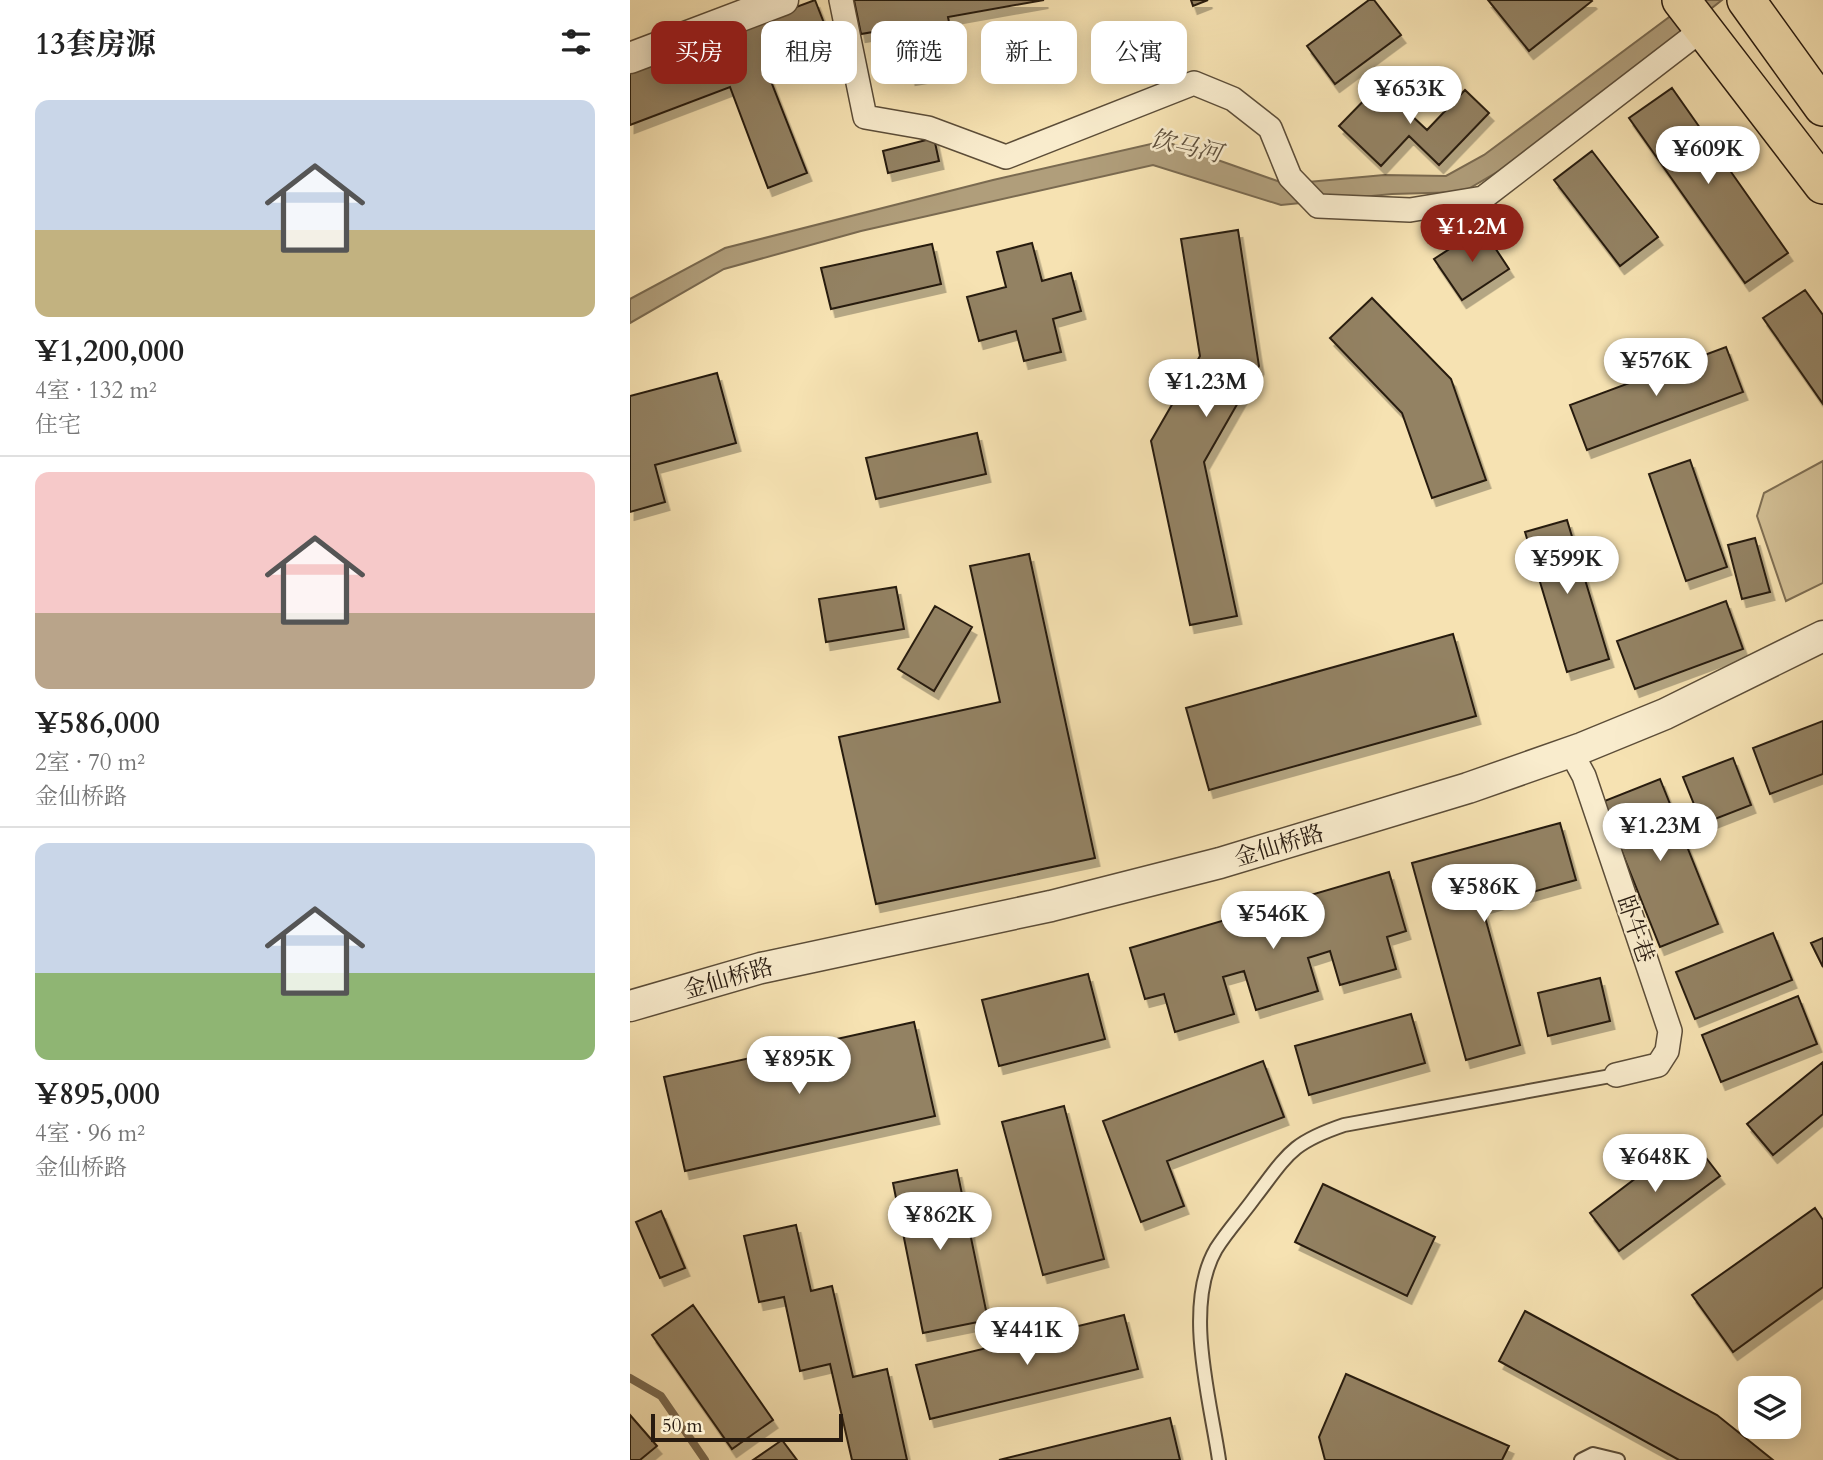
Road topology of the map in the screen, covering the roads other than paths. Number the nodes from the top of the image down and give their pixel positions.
1 (734, 0) edge
2 (783, 0) edge
3 (841, 0) edge
4 (1681, 0) edge
5 (1746, 0) edge
6 (1704, 28) junction
7 (630, 41) edge
8 (630, 58) edge
9 (1823, 107) edge
10 (1823, 184) edge
11 (1823, 636) edge
12 (1571, 752) junction
13 (630, 1006) edge
14 (1616, 1075) joint
15 (1219, 1460) edge
16 (1581, 1460) edge
17 (1618, 1460) edge

1 - 7 street
2 - 8 street
3 - 6 street
4 - 6 main road
5 - 9 main road
6 - 10 main road
11 - 12 street, 金仙桥路
12 - 13 street, 金仙桥路
12 - 14 street, 卧牛巷
14 - 15 lane
16 - 17 lane

